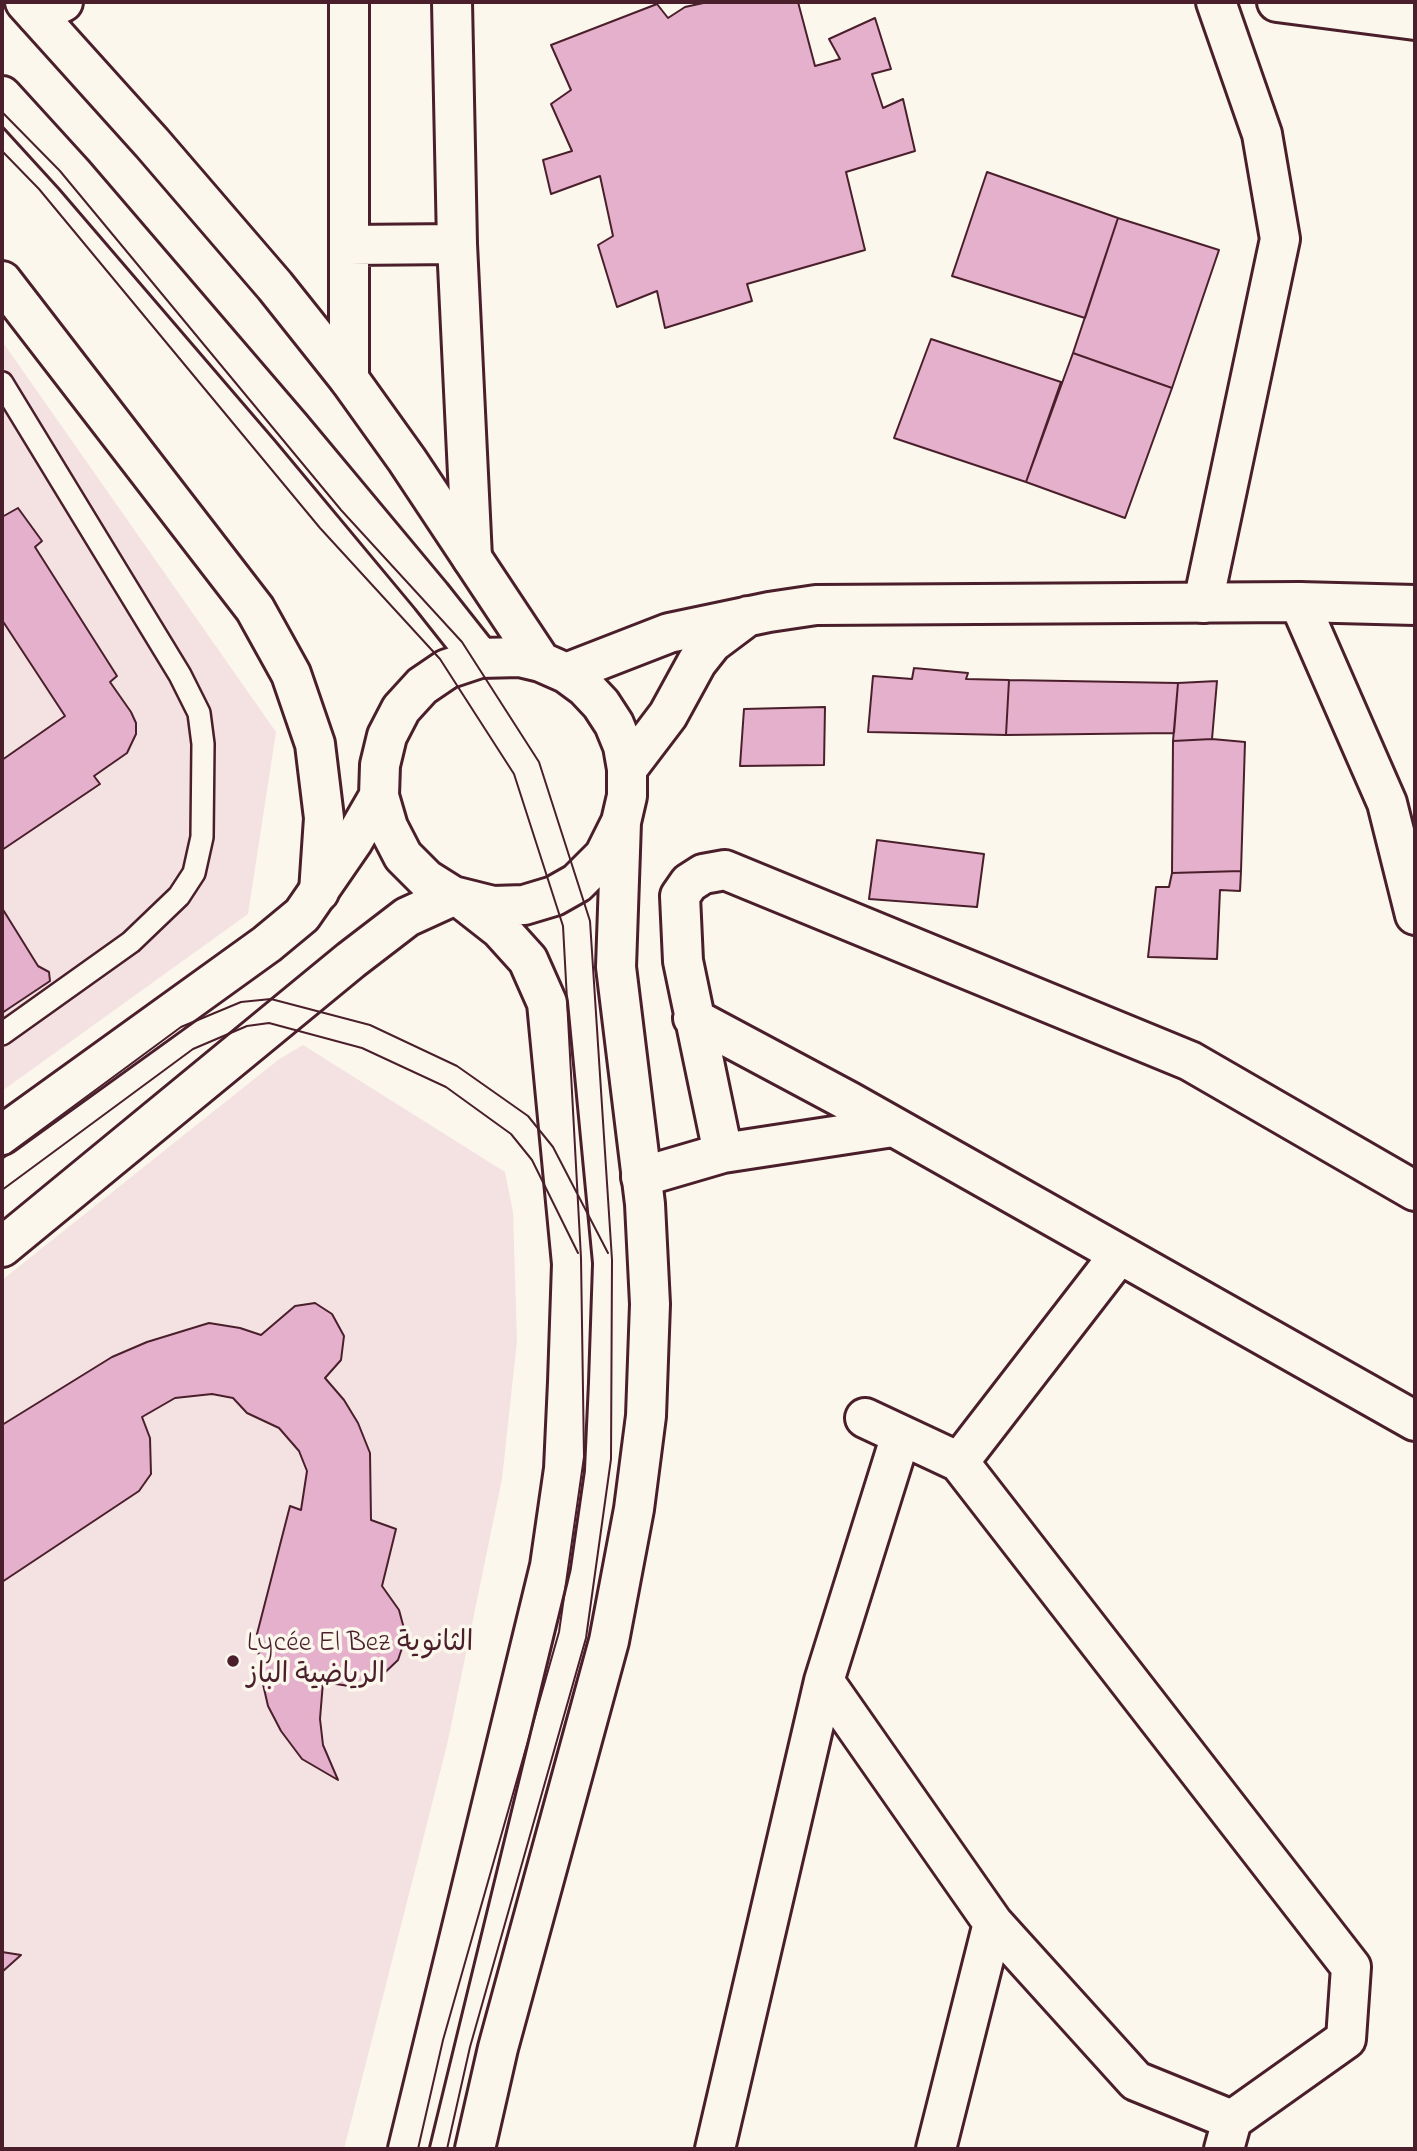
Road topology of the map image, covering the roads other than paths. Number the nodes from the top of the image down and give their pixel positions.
1 (349, 2) edge
2 (452, 2) edge
3 (1216, 2) edge
4 (1277, 2) edge
5 (42, 6) edge
6 (1415, 20) edge
7 (2, 96) edge
8 (457, 244) junction
9 (349, 245) junction
10 (2, 281) edge
11 (349, 379) junction
12 (2, 383) edge
13 (472, 558) junction
14 (1299, 602) junction
15 (1203, 603) junction
16 (1415, 605) edge
17 (748, 616) junction
18 (480, 658) junction
19 (554, 667) junction
20 (627, 769) junction
21 (379, 796) junction
22 (621, 822) junction
23 (318, 892) junction
24 (458, 898) junction
25 (1415, 915) edge
26 (694, 1018) junction
27 (2, 1034) edge
28 (893, 1127) junction
29 (2, 1135) edge
30 (723, 1153) junction
31 (641, 1177) junction
32 (1415, 1191) edge
33 (2, 1247) edge
34 (1119, 1255) junction
35 (865, 1418) dead end
36 (1415, 1421) edge
37 (901, 1435) junction
38 (959, 1462) junction
39 (824, 1681) junction
40 (993, 1923) junction
41 (1228, 2134) edge
42 (408, 2149) edge
43 (475, 2149) edge
44 (715, 2149) edge
45 (936, 2149) edge

1 - 9 street
2 - 8 street
3 - 15 street
4 - 6 street
5 - 11 street
7 - 18 street
8 - 9 street
8 - 13 street
9 - 11 street
10 - 23 street
11 - 13 street
12 - 27 lane
13 - 19 street
14 - 15 street
14 - 16 street
14 - 25 street
15 - 17 street
17 - 19 street
17 - 20 street
18 - 19 street
18 - 21 street
19 - 20 street
20 - 22 street
21 - 23 street
21 - 24 street
22 - 24 street
22 - 31 street
23 - 29 street
24 - 33 street
24 - 42 street
26 - 28 street
26 - 30 street
26 - 32 street
28 - 30 street
28 - 34 street
30 - 31 street
31 - 43 street
34 - 36 street
34 - 38 street
35 - 37 street
37 - 38 street
37 - 39 street
38 - 41 street
39 - 40 street
39 - 44 street
40 - 41 street
40 - 45 street

